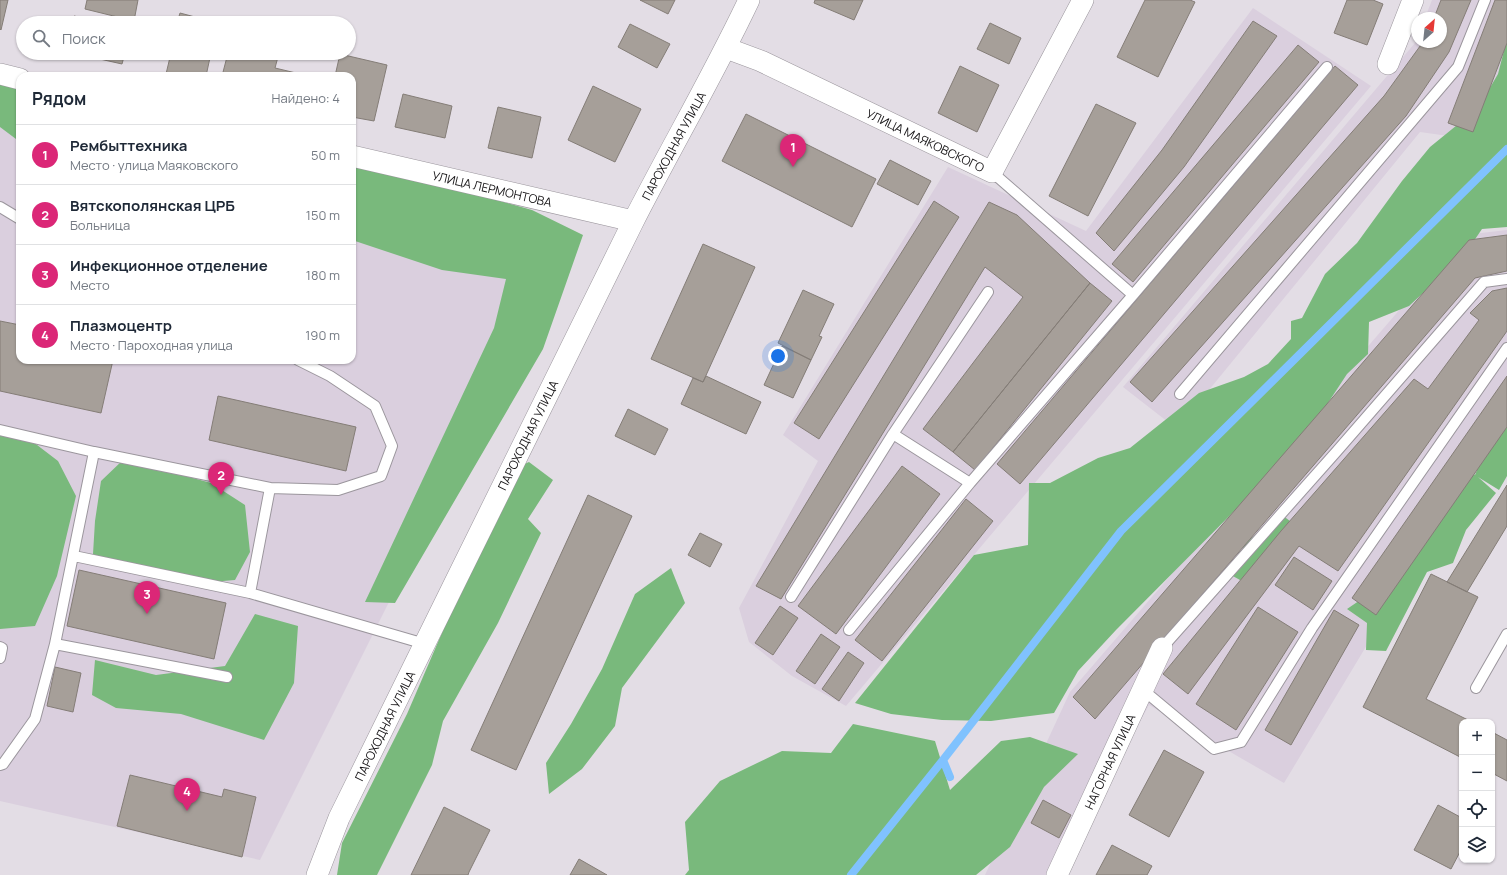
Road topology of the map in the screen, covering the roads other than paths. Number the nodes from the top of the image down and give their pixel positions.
1 (749, 0) edge
2 (1083, 0) edge
3 (1413, 0) edge
4 (1485, 0) edge
5 (726, 48) junction
6 (1388, 64) dead end
7 (1327, 67) dead end
8 (0, 74) edge
9 (16, 78) edge
10 (356, 157) edge
11 (992, 172) junction
12 (0, 207) edge
13 (16, 217) edge
14 (633, 221) junction
15 (1507, 279) edge
16 (988, 292) dead end
17 (1133, 295) junction
18 (1507, 348) edge
19 (306, 364) edge
20 (1180, 394) dead end
21 (0, 430) edge
22 (893, 434) junction
23 (94, 452) junction
24 (970, 483) junction
25 (270, 488) junction
26 (74, 556) junction
27 (250, 593) junction
28 (791, 596) dead end
29 (849, 630) dead end
30 (1507, 634) edge
31 (55, 644) junction
32 (425, 644) junction
33 (0, 648) edge
34 (1162, 648) joint
35 (0, 658) edge
36 (227, 677) dead end
37 (1476, 688) dead end
38 (1142, 689) junction
39 (1, 763) edge
40 (317, 875) edge
41 (1057, 875) edge

1 - 5 street, ПАРОХОДНАЯ УЛИЦА
2 - 11 street, УЛИЦА МАЯКОВСКОГО
3 - 6 street
4 - 20 lane
5 - 11 street, УЛИЦА МАЯКОВСКОГО
5 - 14 street, ПАРОХОДНАЯ УЛИЦА
7 - 17 lane
8 - 9 street
10 - 14 street, УЛИЦА ЛЕРМОНТОВА
11 - 17 lane
12 - 13 lane
14 - 32 street, ПАРОХОДНАЯ УЛИЦА
15 - 34 lane
16 - 22 lane
17 - 24 lane
18 - 38 lane
19 - 25 lane
21 - 23 lane
22 - 24 lane
22 - 28 lane
23 - 25 lane
23 - 26 lane
24 - 29 lane
25 - 27 lane
26 - 27 lane
26 - 31 lane
27 - 32 lane
30 - 37 lane
31 - 36 lane
31 - 39 lane
32 - 40 street, ПАРОХОДНАЯ УЛИЦА
33 - 35 lane
34 - 38 street, НАГОРНАЯ УЛИЦА
38 - 41 street, НАГОРНАЯ УЛИЦА

